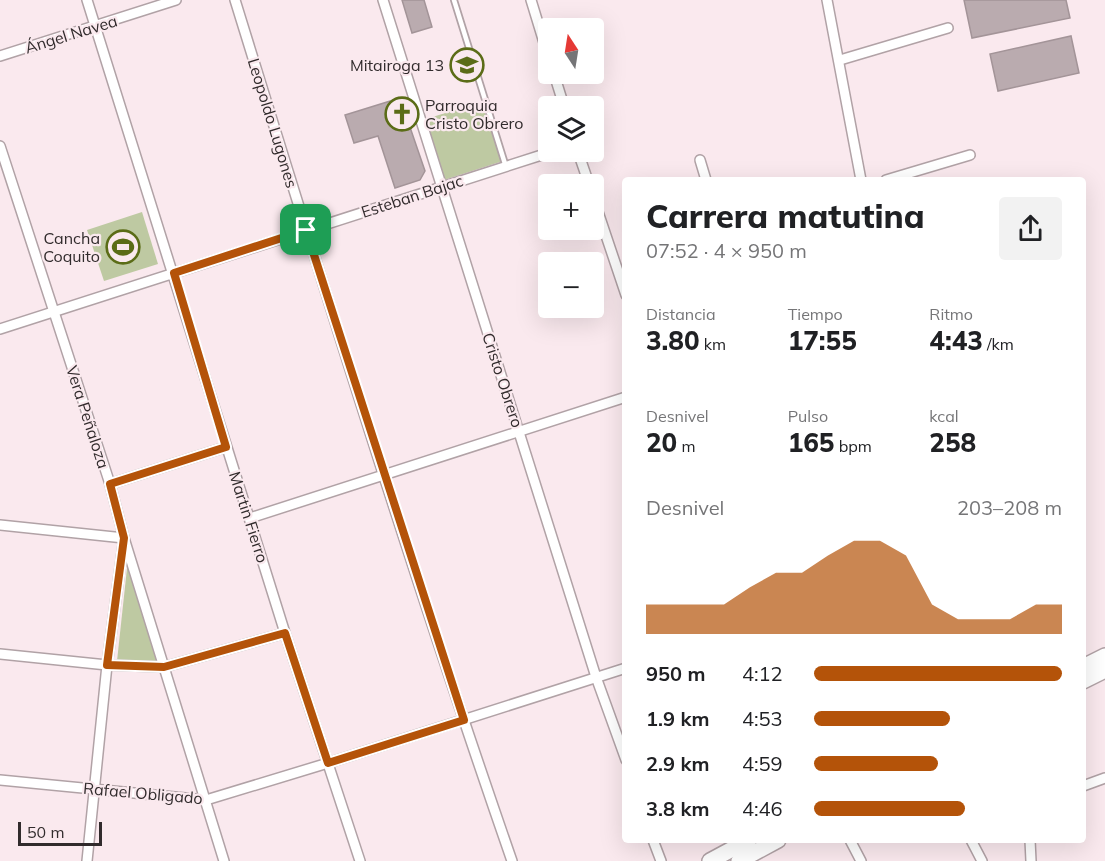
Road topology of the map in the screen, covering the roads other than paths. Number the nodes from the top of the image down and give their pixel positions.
1 (87, 0) edge
2 (176, 0) edge
3 (235, 0) edge
4 (383, 0) edge
5 (454, 0) edge
6 (531, 0) edge
7 (827, 0) edge
8 (538, 23) edge
9 (95, 27) junction
10 (948, 28) dead end
11 (0, 56) edge
12 (840, 60) junction
13 (0, 146) edge
14 (970, 154) dead end
15 (538, 156) edge
16 (700, 160) dead end
17 (506, 167) junction
18 (705, 177) edge
19 (860, 177) edge
20 (896, 177) edge
21 (441, 187) junction
22 (306, 230) junction
23 (604, 230) edge
24 (174, 273) junction
25 (622, 283) edge
26 (53, 312) junction
27 (0, 329) edge
28 (622, 398) edge
29 (520, 430) junction
30 (226, 447) junction
31 (384, 475) junction
32 (110, 484) junction
33 (250, 518) junction
34 (0, 525) edge
35 (124, 538) junction
36 (285, 633) junction
37 (0, 654) edge
38 (1105, 656) edge
39 (107, 665) junction
40 (1086, 666) edge
41 (164, 667) junction
42 (622, 669) edge
43 (1105, 670) edge
44 (596, 677) junction
45 (1086, 680) edge
46 (464, 720) junction
47 (622, 749) edge
48 (328, 763) junction
49 (1105, 778) edge
50 (0, 780) edge
51 (1086, 785) edge
52 (94, 789) junction
53 (206, 800) junction
54 (654, 843) edge
55 (747, 843) edge
56 (771, 843) edge
57 (852, 843) edge
58 (973, 843) edge
59 (1030, 843) edge
60 (739, 857) edge
61 (87, 861) edge
62 (224, 861) edge
63 (360, 861) edge
64 (512, 861) edge
65 (661, 861) edge
66 (710, 861) edge
67 (861, 861) edge
68 (982, 861) edge
69 (1031, 861) edge

1 - 9 street, Martin Fierro
2 - 9 street, Ángel Navea
3 - 22 street, Leopoldo Lugones
4 - 21 street, Cristo Obrero
5 - 17 lane
6 - 8 street
7 - 12 street
9 - 11 street, Ángel Navea
9 - 24 street, Martin Fierro
10 - 12 street
12 - 19 street
13 - 26 street, Vera Peñaloza
14 - 20 street
15 - 17 street, Esteban Bajac
16 - 18 street
17 - 21 street, Esteban Bajac
21 - 22 street, Esteban Bajac
21 - 29 street, Cristo Obrero
22 - 24 street, Esteban Bajac
22 - 31 street, Leopoldo Lugones
23 - 25 street
24 - 26 street, Esteban Bajac
24 - 30 street, Martin Fierro
26 - 27 street, Esteban Bajac
26 - 32 street, Vera Peñaloza
28 - 29 street
29 - 31 street
29 - 44 street, Cristo Obrero
30 - 32 street
30 - 33 street, Martin Fierro
31 - 33 street
31 - 46 street, Leopoldo Lugones
32 - 35 street, Vera Peñaloza
33 - 36 street, Martin Fierro
34 - 35 street
35 - 39 street
35 - 41 street, Vera Peñaloza
36 - 41 street
36 - 48 street, Martin Fierro
37 - 39 street
38 - 40 main road
39 - 41 street
39 - 52 street
41 - 53 street, Vera Peñaloza
42 - 44 street, Rafael Obligado
43 - 45 main road
44 - 46 street, Rafael Obligado
44 - 47 street, Cristo Obrero
46 - 48 street, Rafael Obligado
46 - 64 street, Leopoldo Lugones
48 - 53 street, Rafael Obligado
48 - 63 street, Martin Fierro
49 - 51 street
50 - 52 street, Rafael Obligado
52 - 53 street, Rafael Obligado
52 - 61 street
53 - 62 street, Vera Peñaloza
54 - 65 street
55 - 60 main road
56 - 60 main road
57 - 67 street
58 - 68 street
59 - 69 street
60 - 66 main road

